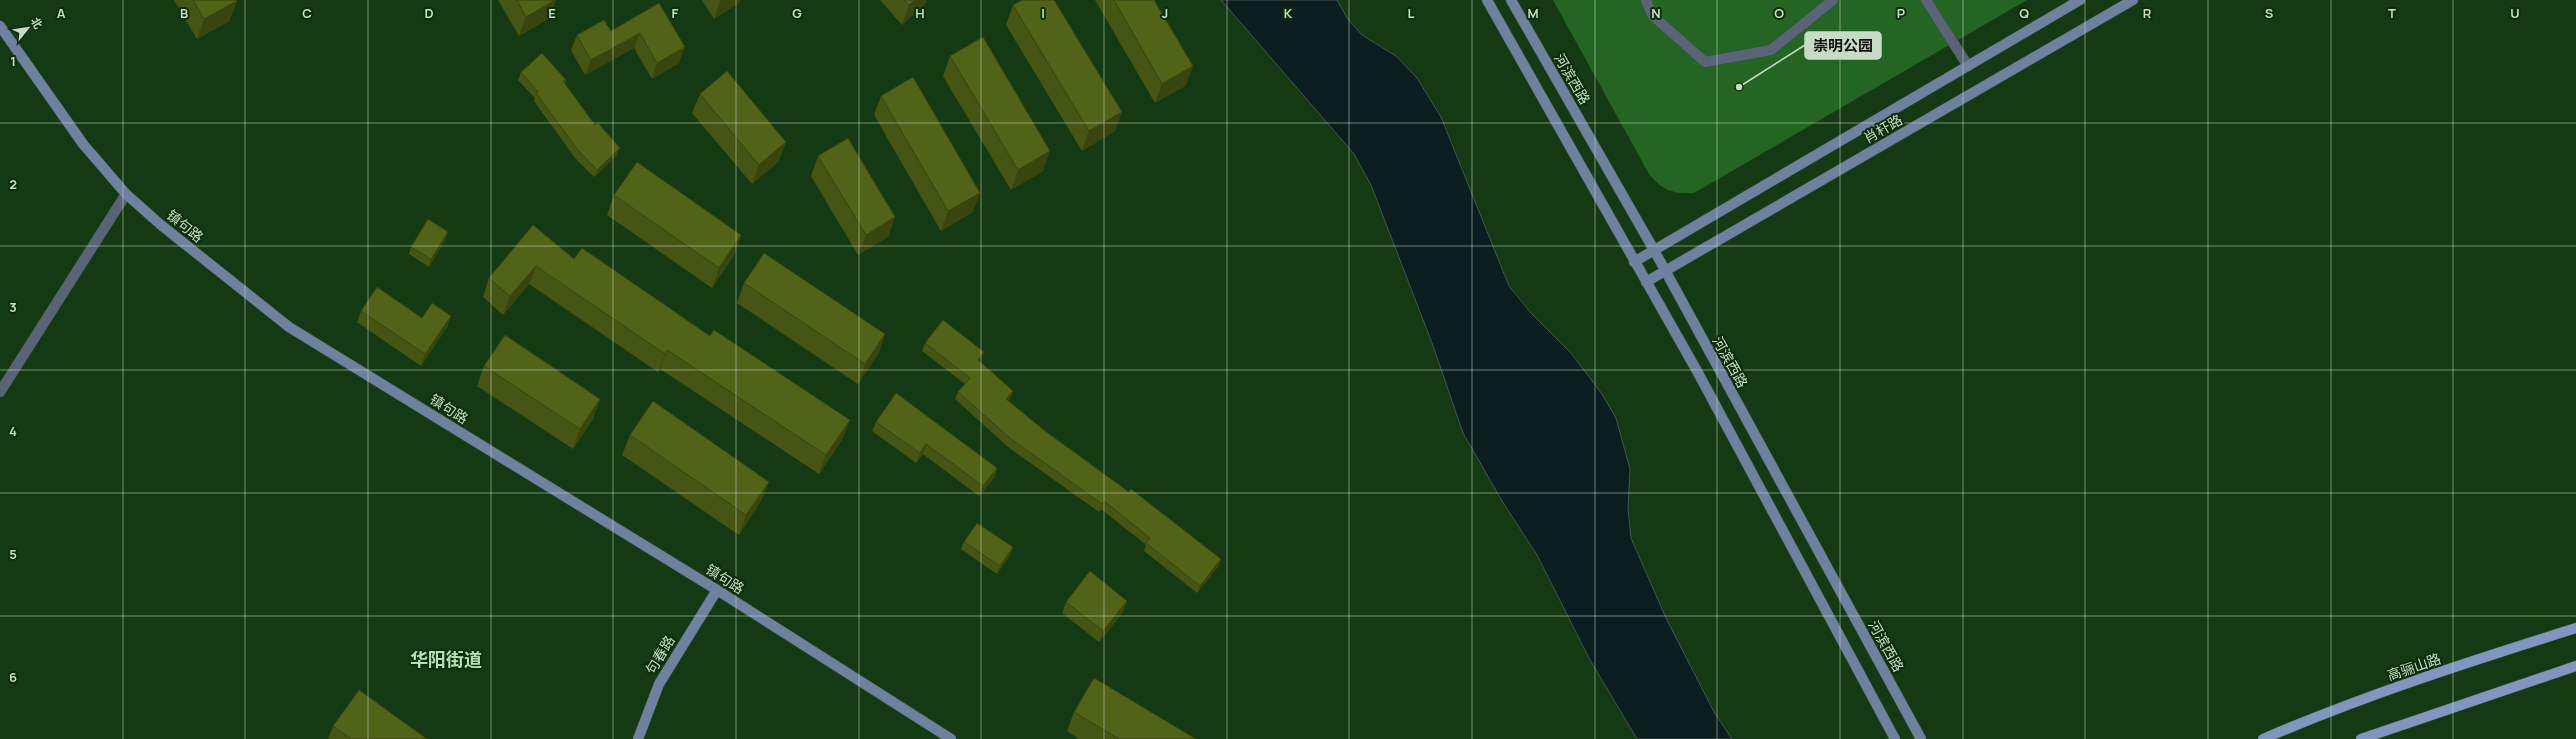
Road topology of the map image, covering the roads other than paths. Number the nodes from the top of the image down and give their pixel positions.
1 (1487, 0) edge
2 (1511, 0) edge
3 (1646, 0) edge
4 (1833, 0) edge
5 (1926, 0) edge
6 (2080, 0) edge
7 (2133, 0) edge
8 (0, 26) edge
9 (1968, 66) junction
10 (126, 194) junction
11 (1654, 250) junction
12 (1634, 262) junction
13 (1665, 271) junction
14 (1646, 282) junction
15 (0, 392) edge
16 (717, 590) junction
17 (2576, 628) edge
18 (2576, 666) edge
19 (638, 739) edge
20 (951, 739) edge
21 (1895, 739) edge
22 (1921, 739) edge
23 (2263, 739) edge
24 (2361, 739) edge

1 - 12 street
2 - 11 street, 河滨西路
3 - 4 street
5 - 9 street
6 - 9 street, 肖杆路
7 - 13 street, 肖杆路
8 - 10 street, 镇句路
9 - 11 street, 肖杆路
10 - 15 street
10 - 16 street, 镇句路
11 - 12 street, 肖杆路
11 - 13 street, 河滨西路
12 - 14 street
13 - 14 street, 肖杆路
13 - 22 street, 河滨西路
14 - 21 street
16 - 19 street, 句春路
16 - 20 street, 镇句路
17 - 23 main road, 高骊山路
18 - 24 main road

